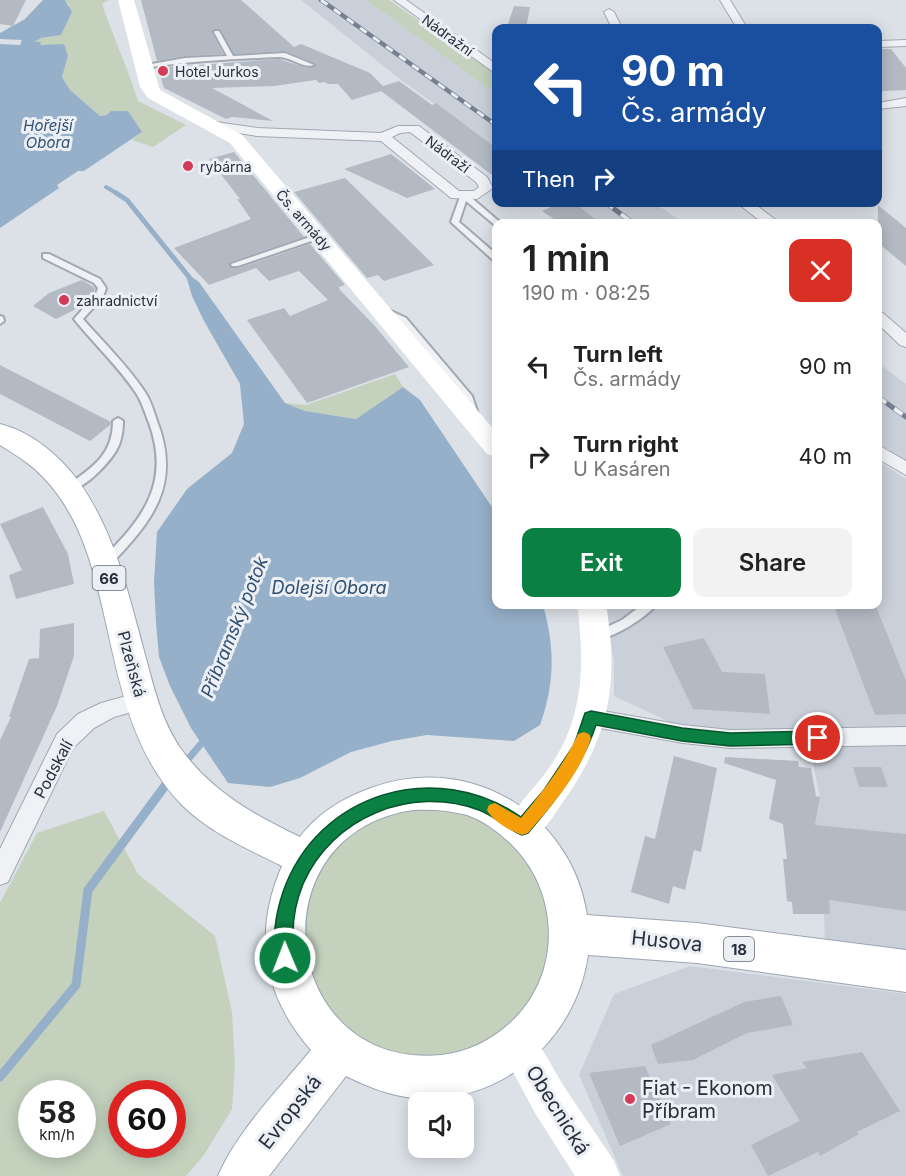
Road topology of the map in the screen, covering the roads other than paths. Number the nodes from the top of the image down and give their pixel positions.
1 (126, 0) edge
2 (399, 0) edge
3 (725, 0) edge
4 (609, 12) dead end
5 (614, 24) edge
6 (740, 24) edge
7 (216, 32) dead end
8 (906, 43) edge
9 (882, 44) edge
10 (230, 57) junction
11 (311, 65) dead end
12 (144, 66) junction
13 (492, 66) edge
14 (906, 102) edge
15 (882, 105) edge
16 (216, 126) junction
17 (295, 133) junction
18 (384, 137) junction
19 (251, 157) junction
20 (464, 196) junction
21 (749, 207) edge
22 (493, 219) edge
23 (767, 219) edge
24 (319, 237) junction
25 (492, 254) edge
26 (46, 256) dead end
27 (235, 264) dead end
28 (882, 320) edge
29 (906, 342) edge
30 (118, 421) dead end
31 (0, 433) edge
32 (492, 443) edge
33 (882, 454) edge
34 (906, 469) edge
35 (69, 488) junction
36 (105, 563) junction
37 (592, 609) edge
38 (645, 609) edge
39 (598, 636) junction
40 (141, 701) junction
41 (591, 718) junction
42 (906, 736) edge
43 (522, 828) junction
44 (307, 859) junction
45 (0, 874) edge
46 (571, 934) junction
47 (906, 971) edge
48 (517, 1044) junction
49 (340, 1049) junction
50 (241, 1176) edge
51 (599, 1176) edge

1 - 12 street, Čs. armády
2 - 13 street, Nádražní
3 - 6 street
4 - 5 street
7 - 10 lane
8 - 9 street
10 - 11 lane
10 - 12 lane
12 - 16 street, Čs. armády
14 - 15 street
16 - 17 street, Nádraží
16 - 19 street, Čs. armády
17 - 18 street, Nádraží
17 - 19 street, Nádraží
18 - 20 street, Nádraží
18 - 20 street, Nádraží
19 - 24 street, Čs. armády
20 - 22 lane, Nádraží
20 - 25 lane, Nádraží
21 - 23 street
24 - 27 lane
24 - 32 street, Čs. armády
26 - 36 lane
28 - 29 street
30 - 35 lane
31 - 35 main road, Plzeňská / 66
33 - 34 street
35 - 36 main road, Plzeňská / 66
36 - 40 main road, Plzeňská / 66
37 - 39 street
38 - 39 lane
39 - 41 street
40 - 44 main road, Plzeňská / 66
40 - 45 street, Podskalí
41 - 42 street
41 - 43 street
43 - 44 main road
43 - 46 main road
44 - 49 main road
46 - 47 main road, Husova / 18
46 - 48 main road
48 - 49 main road
48 - 51 street, Obecnická
49 - 50 main road, Evropská

